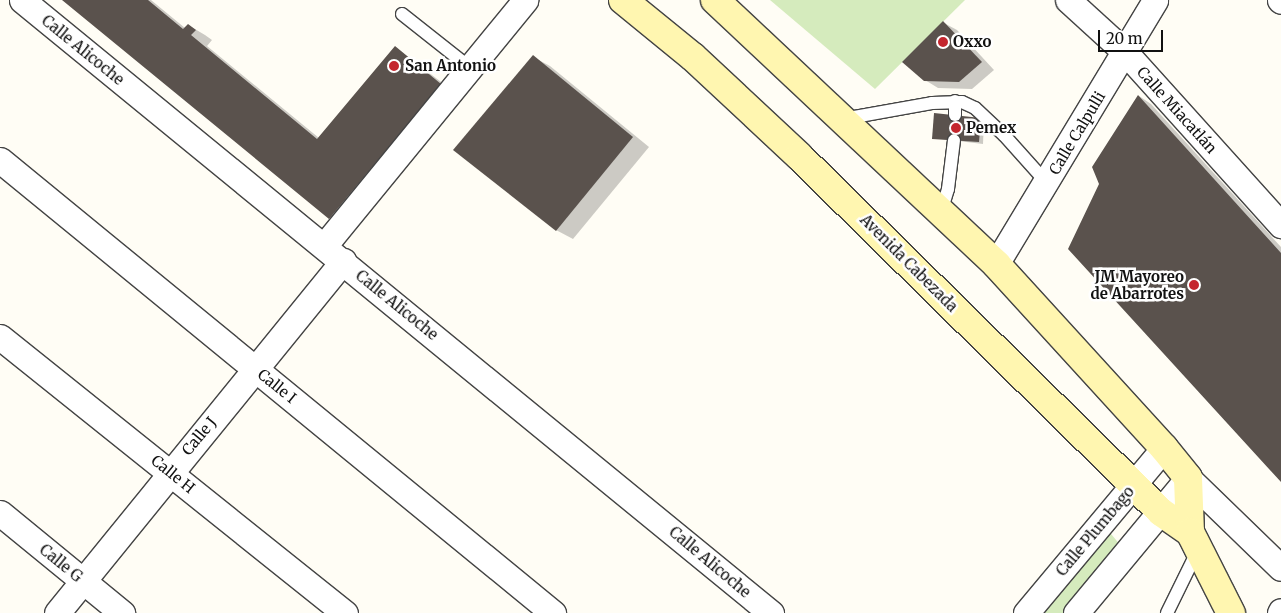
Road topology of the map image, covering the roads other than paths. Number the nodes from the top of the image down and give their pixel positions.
1 (22, 0) edge
2 (525, 0) edge
3 (623, 0) edge
4 (715, 0) edge
5 (1068, 0) edge
6 (1155, 0) edge
7 (402, 14) dead end
8 (1125, 52) junction
9 (469, 68) junction
10 (955, 100) junction
11 (955, 115) dead end
12 (843, 119) junction
13 (954, 140) dead end
14 (0, 160) edge
15 (1048, 183) junction
16 (941, 212) junction
17 (1281, 225) edge
18 (324, 246) junction
19 (343, 261) junction
20 (996, 264) junction
21 (0, 337) edge
22 (257, 369) junction
23 (1164, 448) junction
24 (169, 472) junction
25 (1188, 478) junction
26 (1133, 485) junction
27 (1161, 512) junction
28 (0, 513) edge
29 (1194, 541) junction
30 (1281, 568) edge
31 (82, 580) junction
32 (56, 613) edge
33 (122, 613) edge
34 (345, 613) edge
35 (553, 613) edge
36 (770, 613) edge
37 (1026, 613) edge
38 (1076, 613) edge
39 (1167, 613) edge
40 (1231, 613) edge

1 - 18 street, Calle Alicoche
2 - 9 street
3 - 26 main road, Avenida Cabezada
4 - 12 main road
5 - 8 street, Calle Miacatlán
6 - 8 street, Calle Calpulli
7 - 9 lane
8 - 15 street, Calle Calpulli
8 - 17 street, Calle Miacatlán
9 - 18 street
10 - 11 lane
10 - 12 lane
10 - 15 lane
12 - 16 main road
13 - 16 lane
14 - 22 street, Calle I
15 - 20 street, Calle Calpulli
16 - 20 main road
18 - 19 street, Calle Alicoche
19 - 22 street, Calle J
19 - 36 street, Calle Alicoche
20 - 23 main road
21 - 24 street, Calle H
22 - 24 street, Calle J
22 - 35 street, Calle I
23 - 25 main road
23 - 26 street, Calle Plumbago
24 - 31 street, Calle J
24 - 34 street, Calle H
25 - 27 street
25 - 29 main road, Avenida Cabezada
25 - 30 street
26 - 27 main road, Avenida Cabezada
26 - 37 street, Calle Plumbago
27 - 29 main road, Avenida Cabezada
27 - 38 street
28 - 31 street, Calle G
29 - 39 lane
29 - 40 main road, Avenida Cabezada
31 - 32 street, Calle J
31 - 33 street, Calle G

